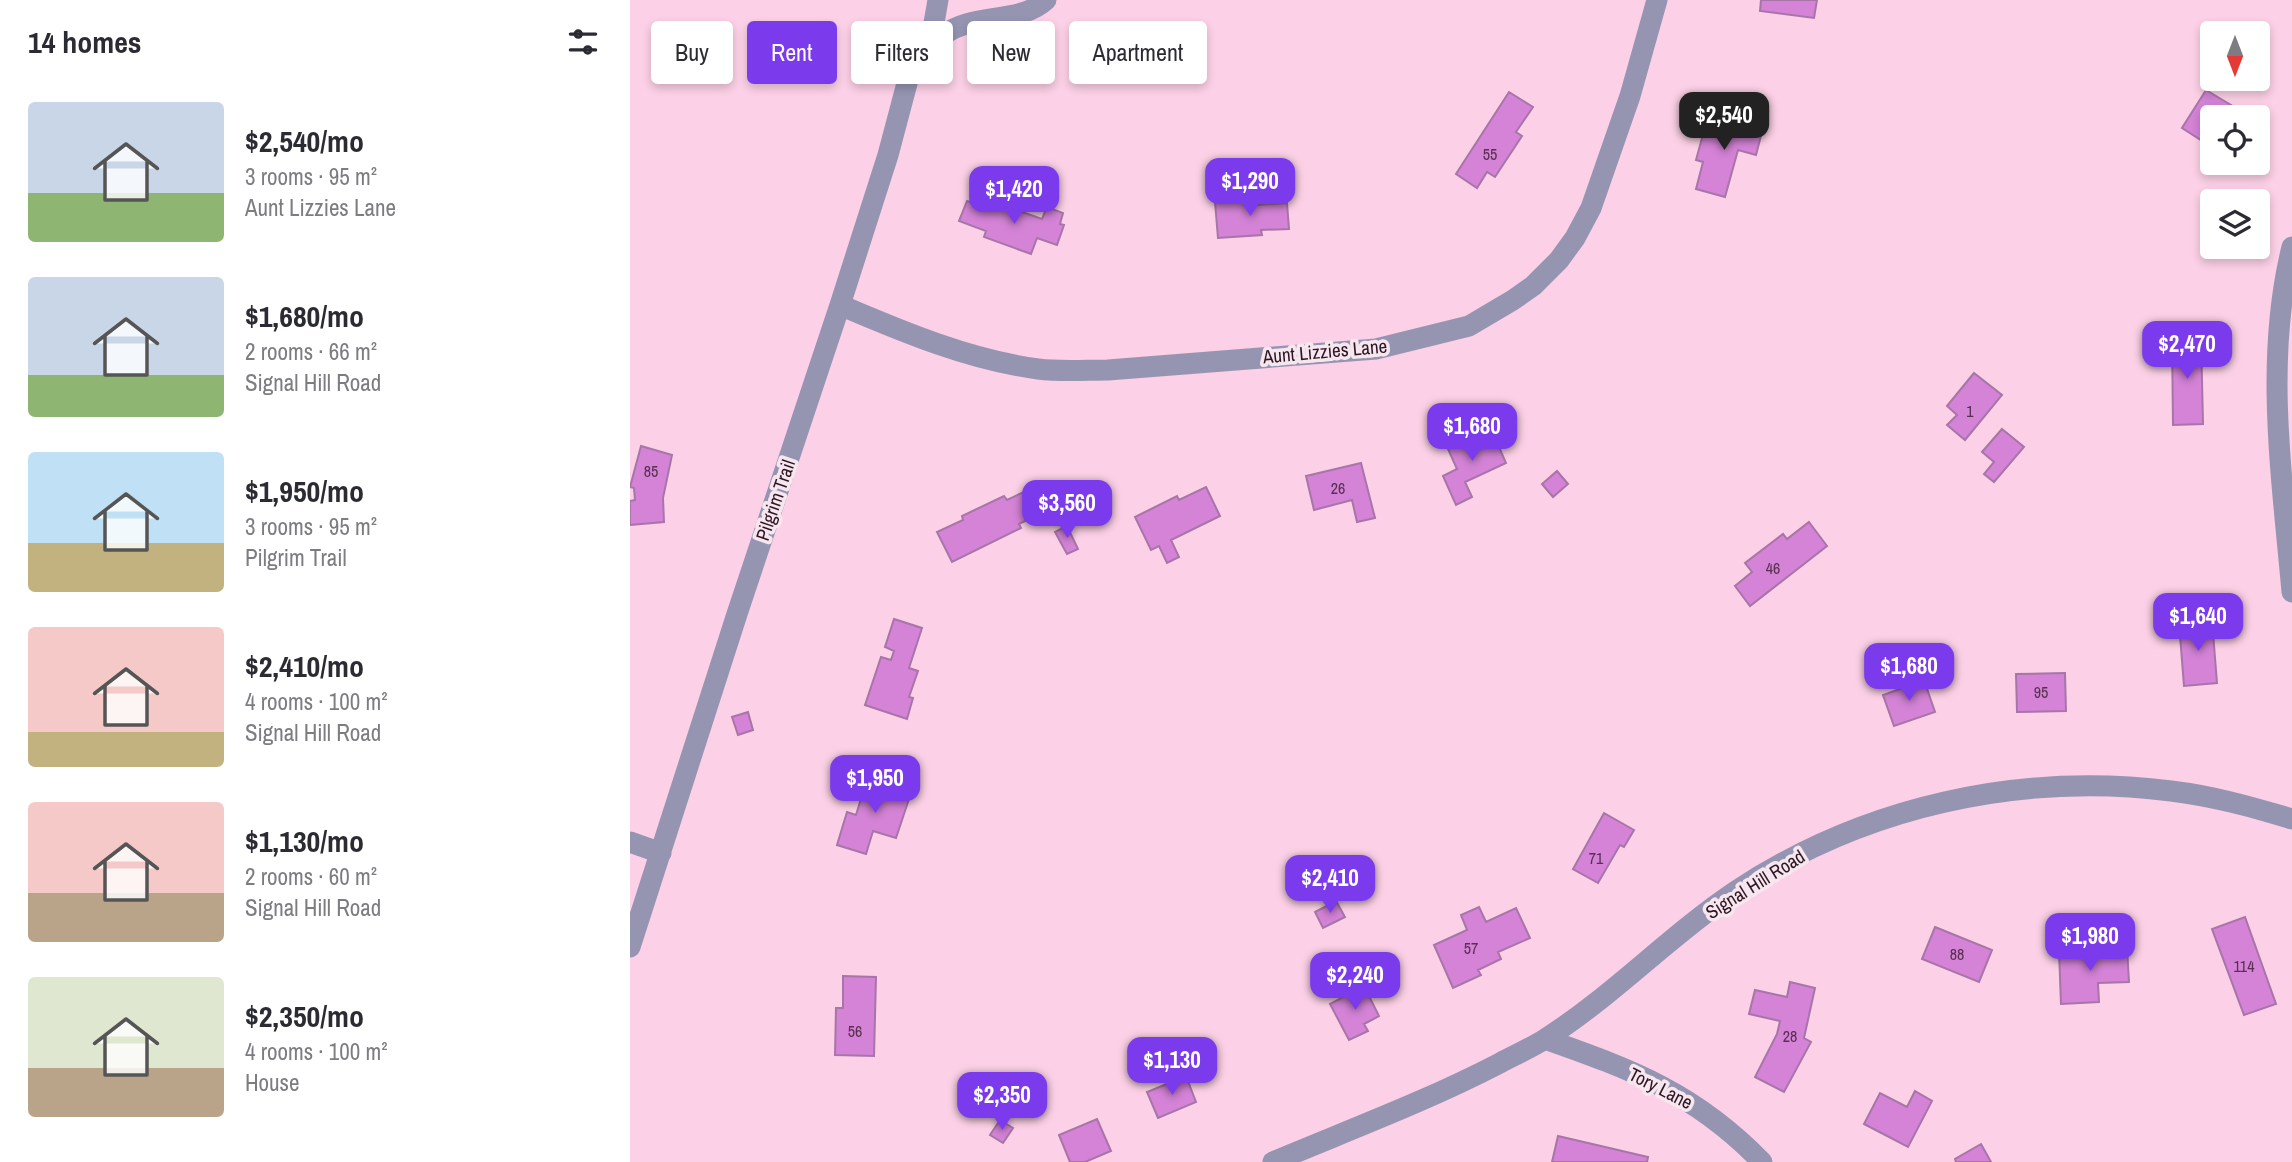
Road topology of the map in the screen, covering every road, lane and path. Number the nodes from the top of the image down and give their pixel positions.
1 (938, 0) edge
2 (1046, 0) edge
3 (1657, 0) edge
4 (934, 21) edge
5 (953, 29) edge
6 (907, 84) edge
7 (2292, 247) edge
8 (840, 305) junction
9 (2292, 592) edge
10 (2292, 819) edge
11 (630, 842) edge
12 (661, 853) junction
13 (630, 947) edge
14 (1545, 1039) junction
15 (1273, 1162) edge
16 (1762, 1162) edge

1 - 4 street, Pilgrim Trail
2 - 5 street
3 - 8 street, Aunt Lizzies Lane
6 - 8 street, Pilgrim Trail
7 - 9 street
8 - 12 street, Pilgrim Trail
10 - 14 street, Signal Hill Road
11 - 12 street
12 - 13 street, Pilgrim Trail
14 - 15 street, Signal Hill Road
14 - 16 street, Tory Lane

